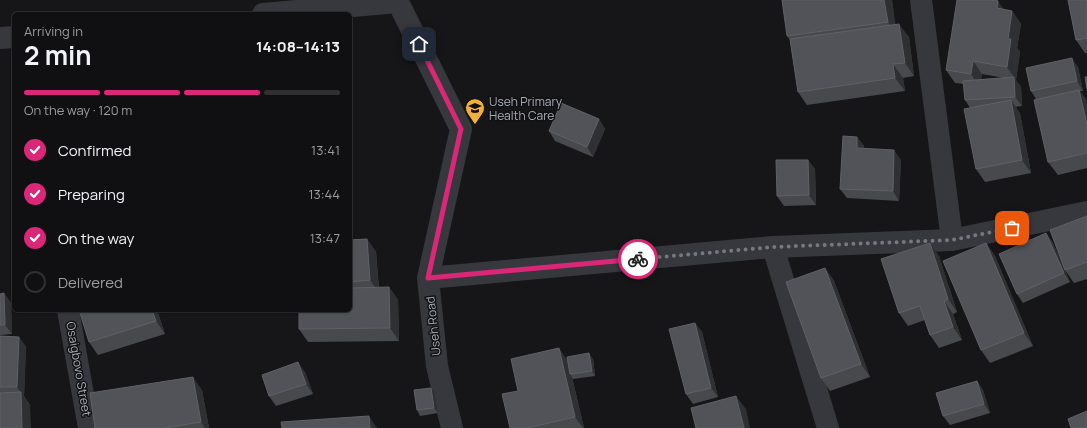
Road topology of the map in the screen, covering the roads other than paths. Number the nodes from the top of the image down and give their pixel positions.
1 (921, 0) edge
2 (398, 1) edge
3 (284, 12) edge
4 (12, 36) edge
5 (0, 38) edge
6 (1087, 212) edge
7 (952, 240) junction
8 (773, 247) junction
9 (428, 278) junction
10 (68, 312) edge
11 (89, 428) edge
12 (452, 428) edge
13 (828, 428) edge

1 - 7 street
2 - 3 street
2 - 9 street, Useh Road
4 - 5 street
6 - 7 street
7 - 8 street
8 - 9 street
8 - 13 street
9 - 12 street, Useh Road
10 - 11 street, Osaigbovo Street

